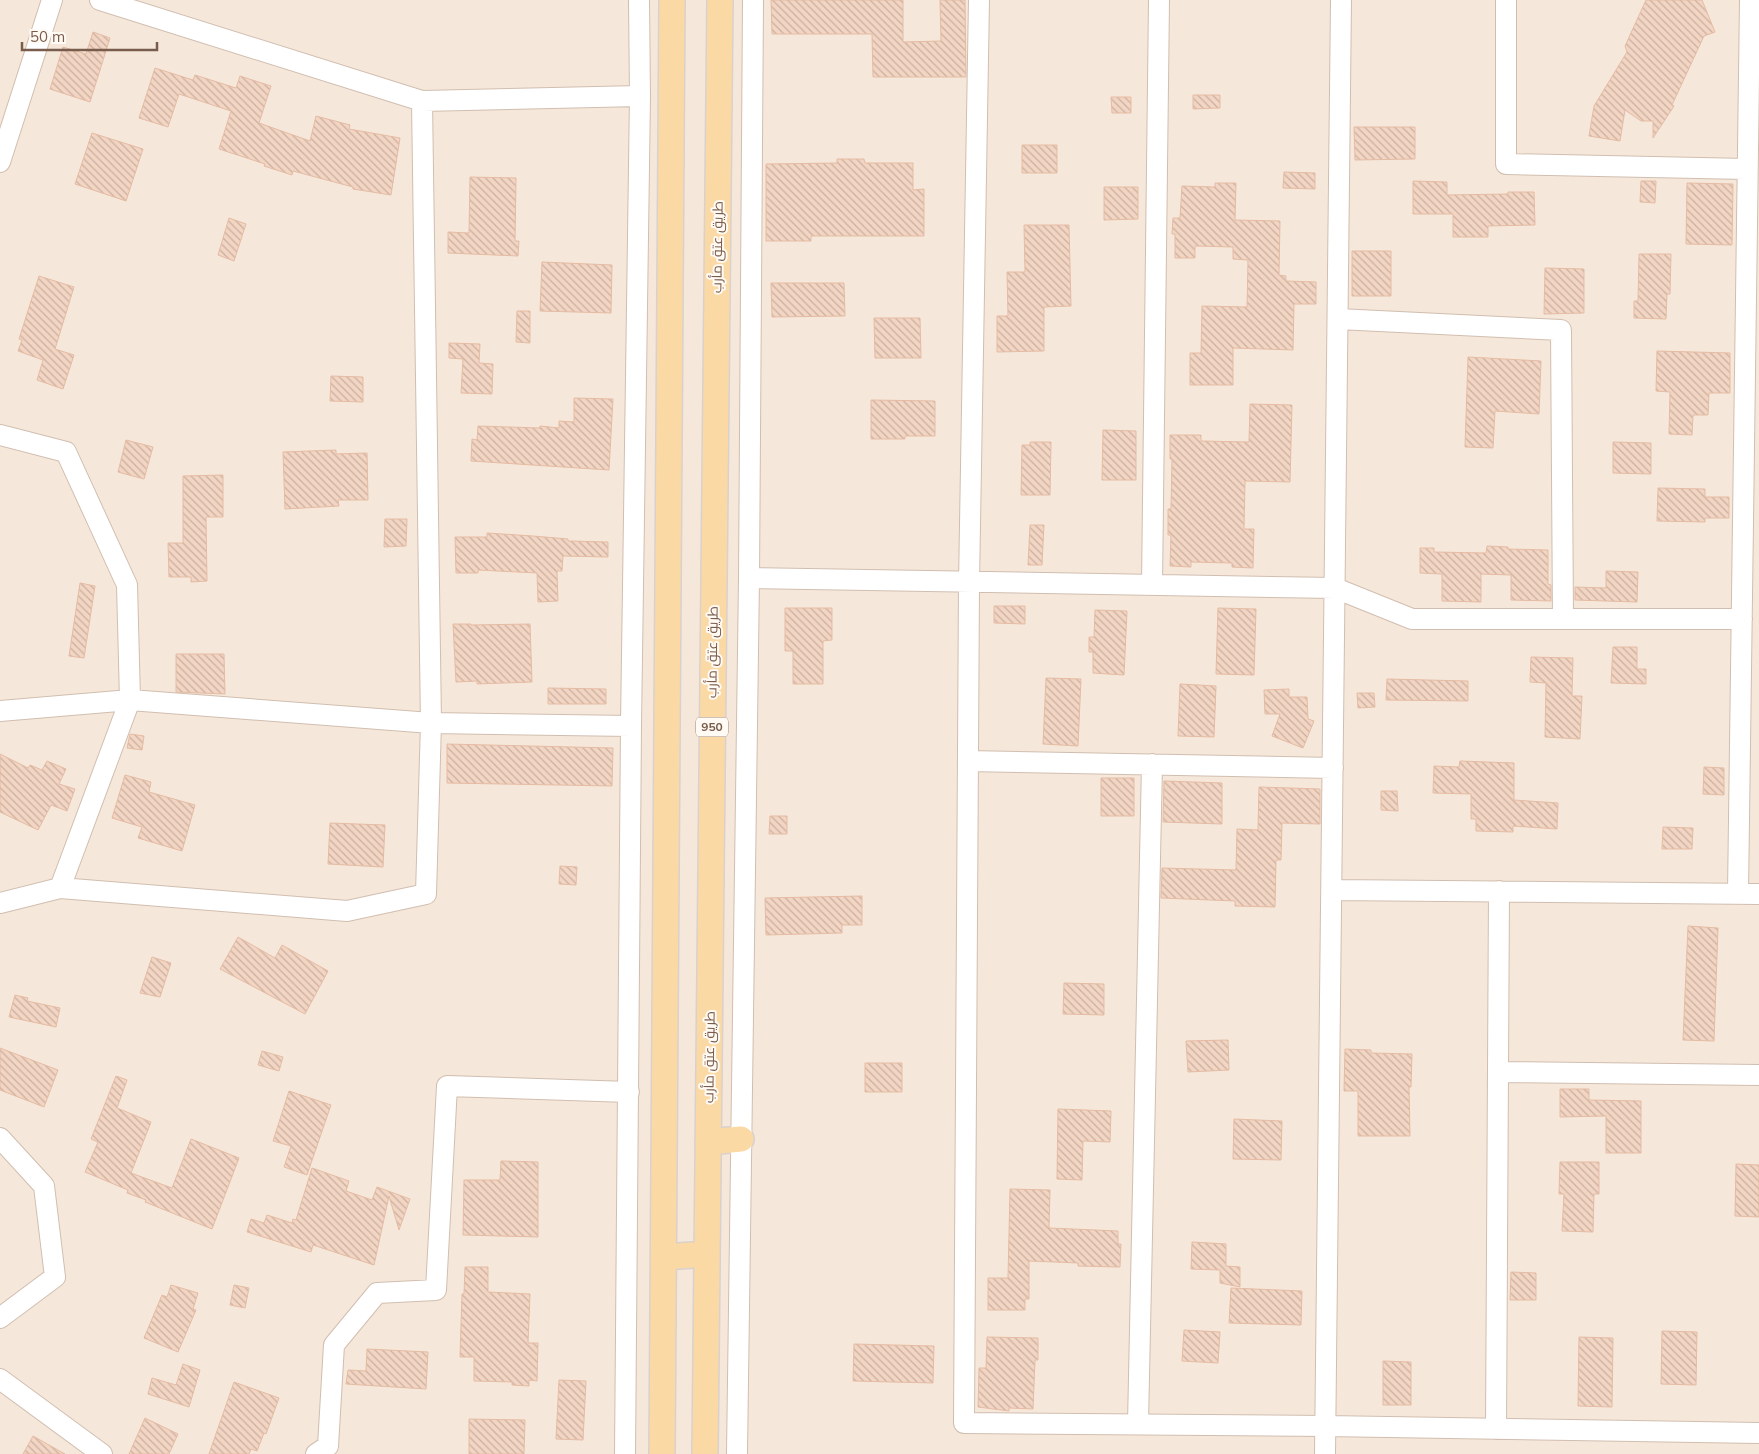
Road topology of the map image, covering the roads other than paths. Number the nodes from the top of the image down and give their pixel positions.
1 (52, 0) edge
2 (100, 0) edge
3 (639, 0) edge
4 (672, 0) edge
5 (720, 0) edge
6 (753, 0) edge
7 (979, 0) edge
8 (1159, 0) edge
9 (1342, 0) edge
10 (1506, 0) edge
11 (1750, 0) edge
12 (640, 96) junction
13 (422, 102) junction
14 (0, 162) edge
15 (1747, 169) junction
16 (1753, 235) edge
17 (1338, 318) junction
18 (0, 435) edge
19 (749, 578) junction
20 (969, 582) junction
21 (1152, 585) junction
22 (1335, 588) junction
23 (1563, 619) junction
24 (1742, 619) junction
25 (130, 700) junction
26 (0, 711) edge
27 (431, 723) junction
28 (631, 726) junction
29 (968, 760) junction
30 (1152, 764) junction
31 (1333, 768) junction
32 (60, 888) junction
33 (1332, 890) junction
34 (1499, 892) junction
35 (1738, 894) junction
36 (1759, 894) edge
37 (0, 903) edge
38 (1498, 1072) junction
39 (1759, 1075) edge
40 (629, 1092) junction
41 (0, 1138) edge
42 (740, 1140) junction
43 (708, 1142) junction
44 (707, 1254) junction
45 (664, 1257) junction
46 (0, 1318) edge
47 (0, 1380) edge
48 (1138, 1424) junction
49 (1326, 1426) junction
50 (1496, 1429) junction
51 (1759, 1433) edge
52 (102, 1454) edge
53 (316, 1454) edge
54 (625, 1454) edge
55 (662, 1454) edge
56 (705, 1454) edge
57 (737, 1454) edge
58 (1325, 1454) edge

1 - 14 street
2 - 13 street
3 - 12 street
4 - 45 main road
5 - 43 main road, طريق عتق مأرب / 950
6 - 19 street
7 - 20 street
8 - 21 street
9 - 17 street
10 - 15 street
11 - 15 street
12 - 13 street
12 - 28 street
13 - 27 street
15 - 16 street
16 - 24 street
17 - 22 street
17 - 23 street
18 - 25 street
19 - 20 street
19 - 42 street
20 - 21 street
20 - 29 street
21 - 22 street
22 - 23 street
22 - 31 street
23 - 24 street
24 - 35 street
25 - 26 street
25 - 27 street
25 - 32 street
27 - 28 street
27 - 32 street
28 - 40 street
29 - 30 street
29 - 48 street
30 - 31 street
30 - 48 street
31 - 33 street
32 - 37 street
33 - 34 street
33 - 49 street
34 - 35 street
34 - 38 street
35 - 36 street
38 - 39 street
38 - 50 street
40 - 53 street
40 - 54 street
41 - 46 street
42 - 43 main road
42 - 57 street
43 - 44 main road, طريق عتق مأرب / 950
44 - 45 main road
44 - 56 main road, طريق عتق مأرب / 950
45 - 55 main road
47 - 52 street
48 - 49 street
49 - 50 street
49 - 58 street
50 - 51 street

